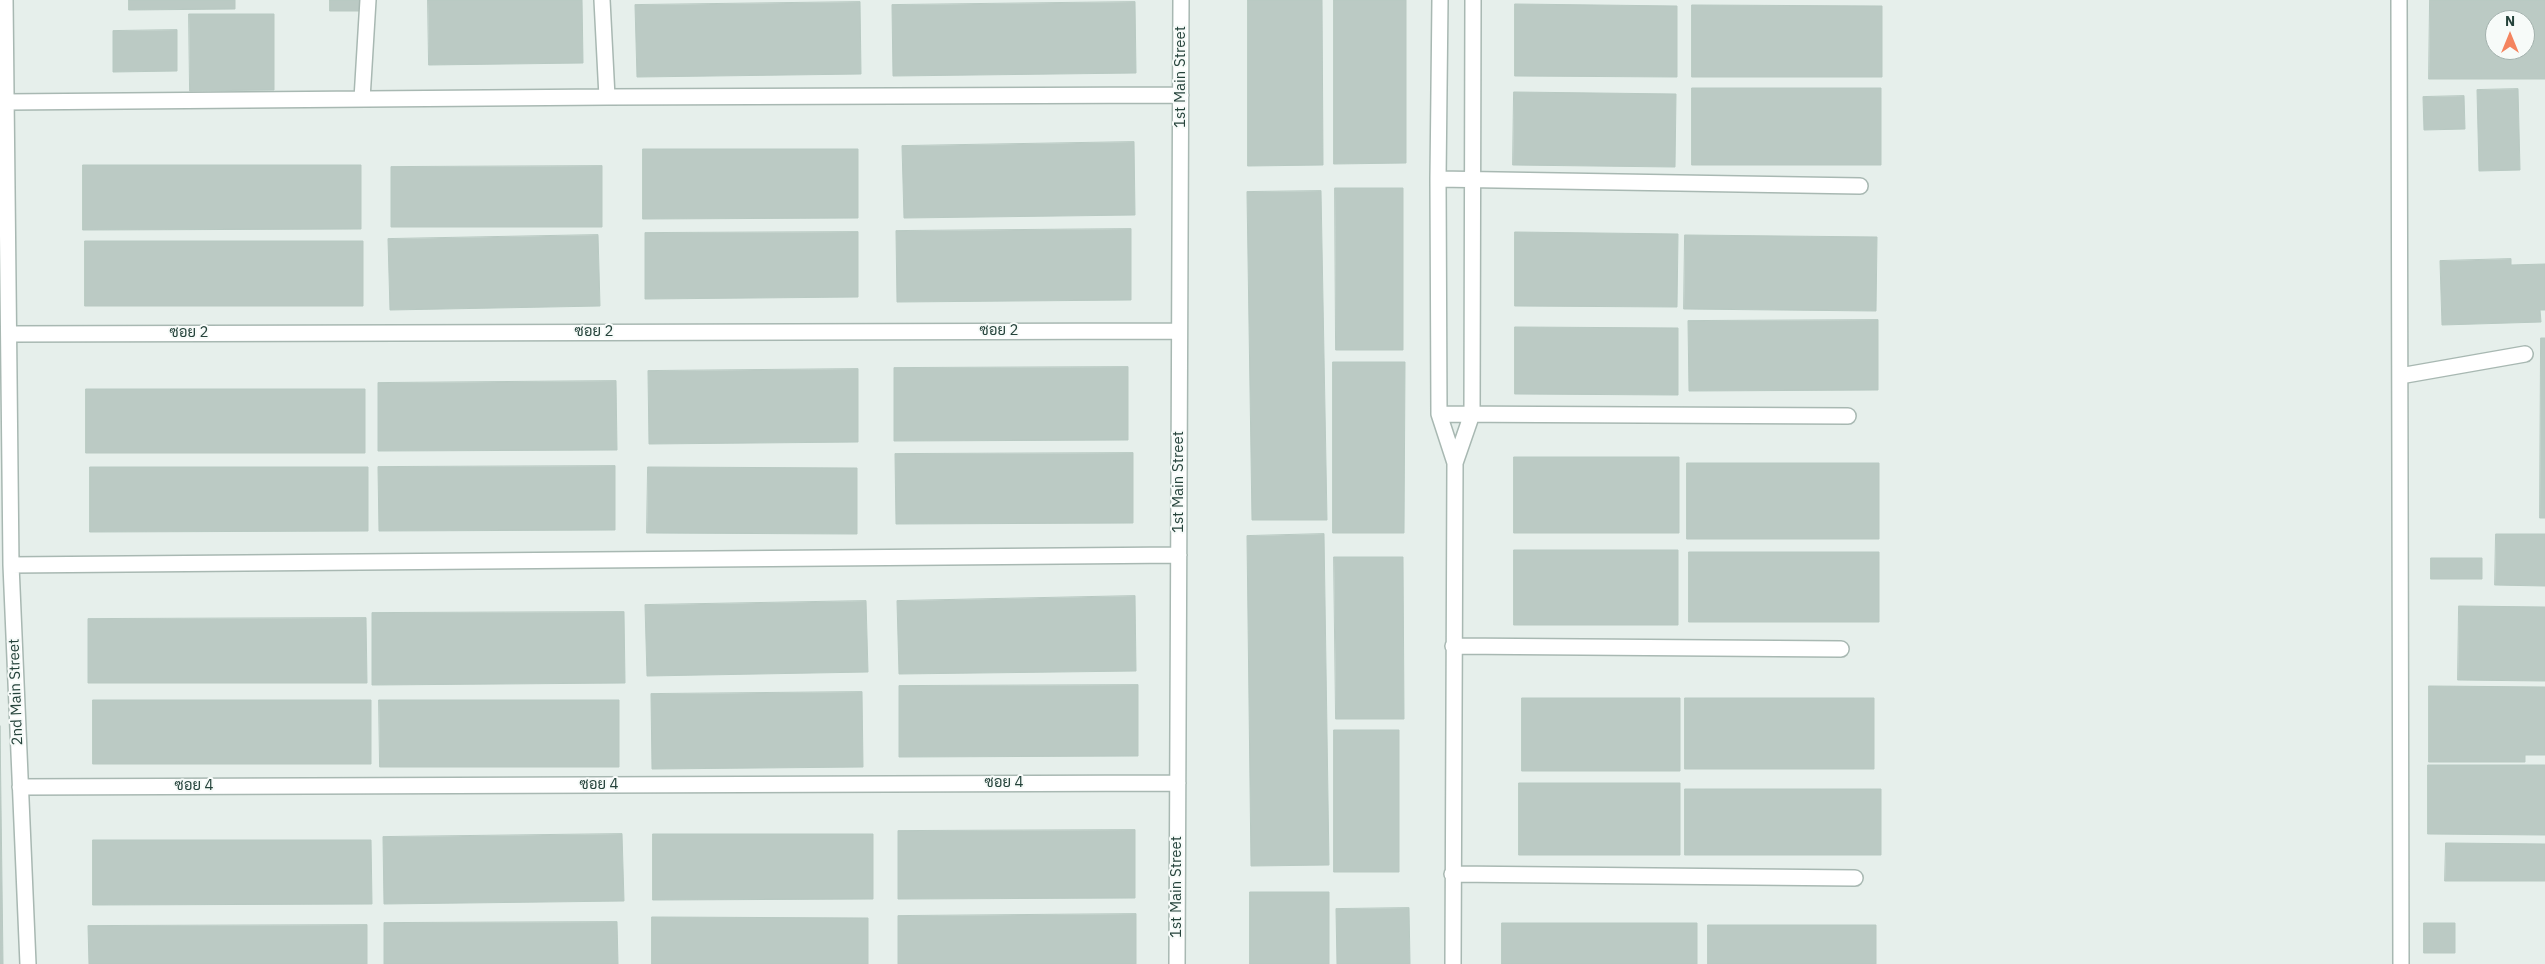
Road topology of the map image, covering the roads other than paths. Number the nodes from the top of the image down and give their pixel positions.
1 (5, 0) edge
2 (368, 0) edge
3 (602, 0) edge
4 (1181, 0) edge
5 (1440, 0) edge
6 (1474, 0) edge
7 (2399, 0) edge
8 (1181, 95) junction
9 (607, 97) junction
10 (362, 98) junction
11 (6, 102) junction
12 (1438, 179) junction
13 (1472, 181) junction
14 (1860, 186) dead end
15 (1179, 331) junction
16 (9, 334) junction
17 (2526, 354) dead end
18 (2400, 376) junction
19 (1440, 414) junction
20 (1472, 414) junction
21 (1848, 416) dead end
22 (1455, 463) junction
23 (1179, 555) junction
24 (10, 566) junction
25 (1453, 646) junction
26 (1841, 649) dead end
27 (1178, 783) junction
28 (20, 786) junction
29 (1452, 874) junction
30 (1855, 878) dead end
31 (28, 964) edge
32 (1177, 964) edge
33 (1453, 964) edge
34 (2401, 964) edge

1 - 11 street, 2nd Main Street
2 - 10 street
3 - 9 street
4 - 8 street, 1st Main Street
5 - 12 street
6 - 13 street
7 - 18 street
8 - 9 street
8 - 15 street, 1st Main Street
9 - 10 street
10 - 11 street
11 - 16 street, 2nd Main Street
12 - 13 street
12 - 19 street
13 - 14 street
13 - 20 street
15 - 16 street, ซอย 2
15 - 23 street, 1st Main Street
16 - 24 street, 2nd Main Street
17 - 18 street
18 - 34 street
19 - 20 street
19 - 22 street
20 - 21 street
20 - 22 street
22 - 25 street
23 - 24 street
23 - 27 street, 1st Main Street
24 - 28 street, 2nd Main Street
25 - 26 street
25 - 29 street
27 - 28 street, ซอย 4
27 - 32 street, 1st Main Street
28 - 31 street, 2nd Main Street
29 - 30 street
29 - 33 street

